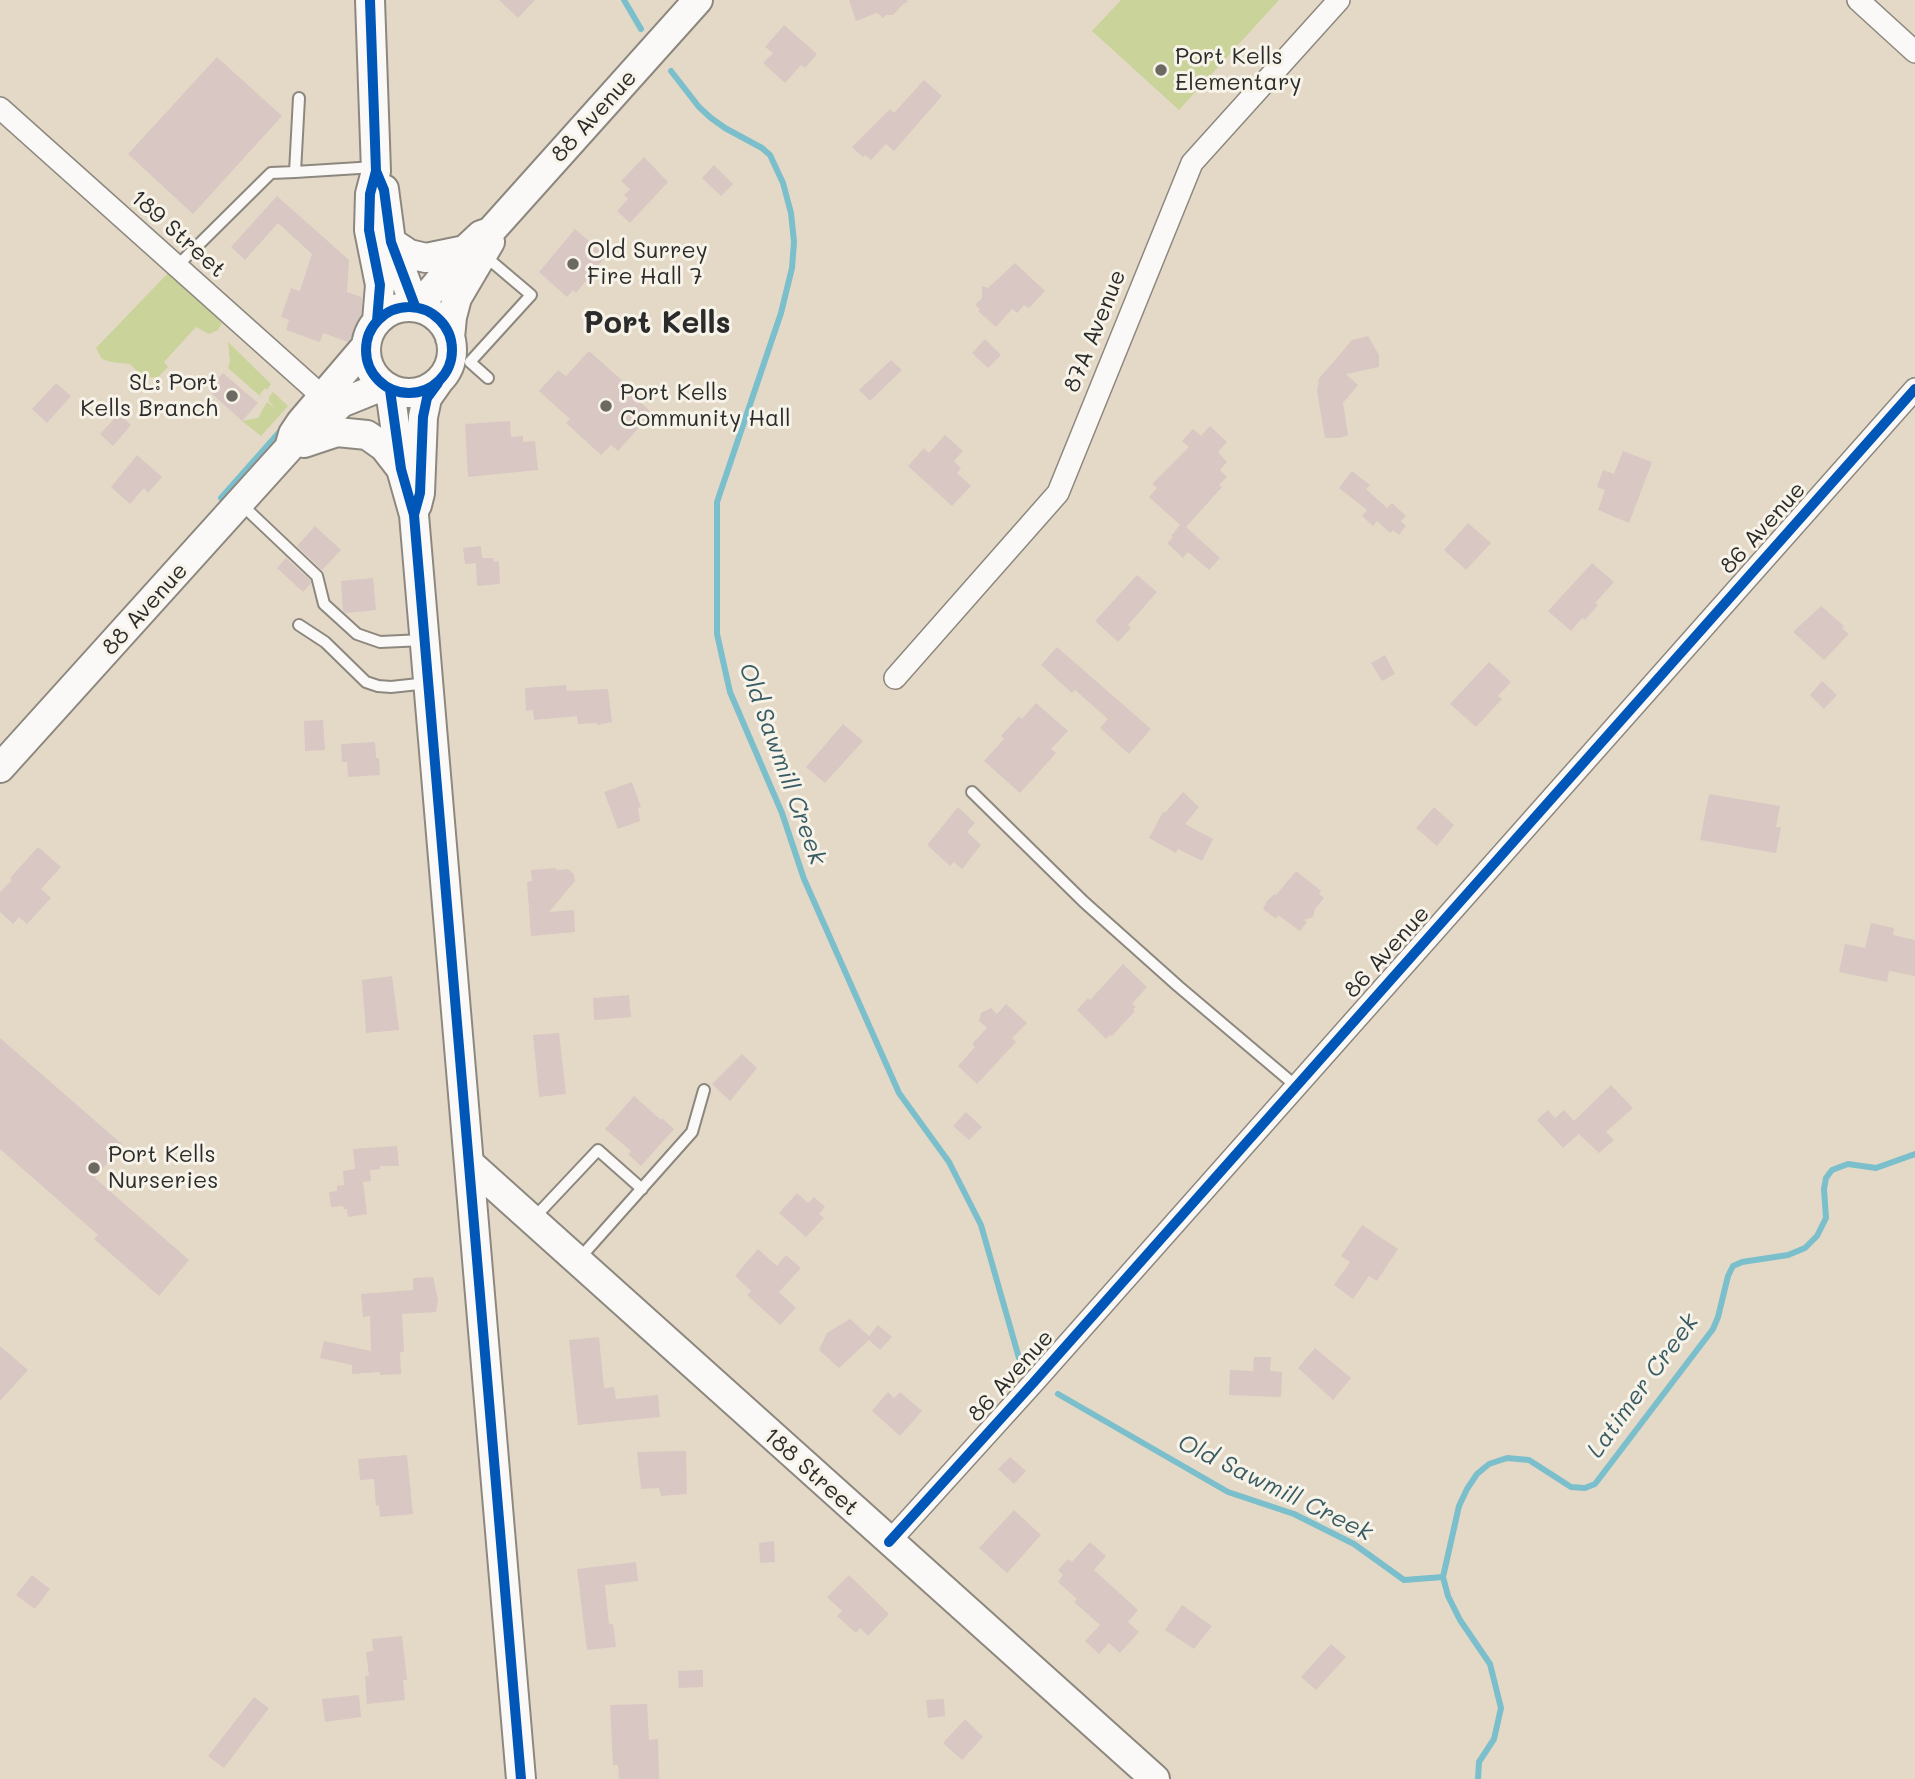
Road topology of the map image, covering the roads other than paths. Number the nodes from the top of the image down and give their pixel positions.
1 (370, 0) edge
2 (698, 0) edge
3 (1339, 0) edge
4 (1858, 0) edge
5 (1915, 52) edge
6 (299, 98) dead end
7 (0, 108) edge
8 (375, 169) junction
9 (295, 172) junction
10 (391, 242) junction
11 (479, 246) junction
12 (176, 267) junction
13 (417, 306) junction
14 (377, 321) junction
15 (450, 338) junction
16 (365, 347) junction
17 (488, 378) dead end
18 (439, 381) junction
19 (386, 388) junction
20 (1915, 388) edge
21 (323, 397) junction
22 (295, 446) junction
23 (401, 468) junction
24 (240, 503) junction
25 (414, 514) junction
26 (299, 625) dead end
27 (424, 640) junction
28 (895, 678) dead end
29 (428, 683) junction
30 (0, 768) edge
31 (972, 792) dead end
32 (1296, 1086) junction
33 (704, 1090) dead end
34 (469, 1163) junction
35 (642, 1189) junction
36 (531, 1221) junction
37 (577, 1261) junction
38 (889, 1542) junction
39 (521, 1779) edge
40 (1155, 1779) edge

1 - 8 main road
2 - 11 main road, 88 Avenue
3 - 28 street, 87A Avenue
4 - 5 street
6 - 9 lane
7 - 12 street, 189 Street
8 - 9 lane
8 - 10 main road
8 - 14 main road
9 - 12 lane
10 - 11 main road
10 - 13 main road
11 - 13 main road, 88 Avenue
11 - 15 main road, 88 Avenue
11 - 17 lane
12 - 21 street, 189 Street
13 - 14 main road
13 - 15 main road
14 - 16 main road
15 - 18 main road
16 - 19 main road
16 - 21 main road, 88 Avenue
18 - 19 main road
18 - 25 main road
19 - 22 main road, 88 Avenue
19 - 23 main road
20 - 32 street, 86 Avenue
21 - 22 main road, 88 Avenue
22 - 23 main road
22 - 24 main road, 88 Avenue
23 - 25 main road
24 - 27 lane
24 - 30 main road, 88 Avenue
25 - 27 main road
26 - 29 lane
27 - 29 main road
29 - 34 main road
31 - 32 lane
32 - 38 street, 86 Avenue
33 - 35 lane
34 - 36 main road, 188 Street
34 - 39 main road
35 - 36 lane
35 - 37 lane
36 - 37 main road, 188 Street
37 - 38 main road, 188 Street
38 - 40 main road, 188 Street

